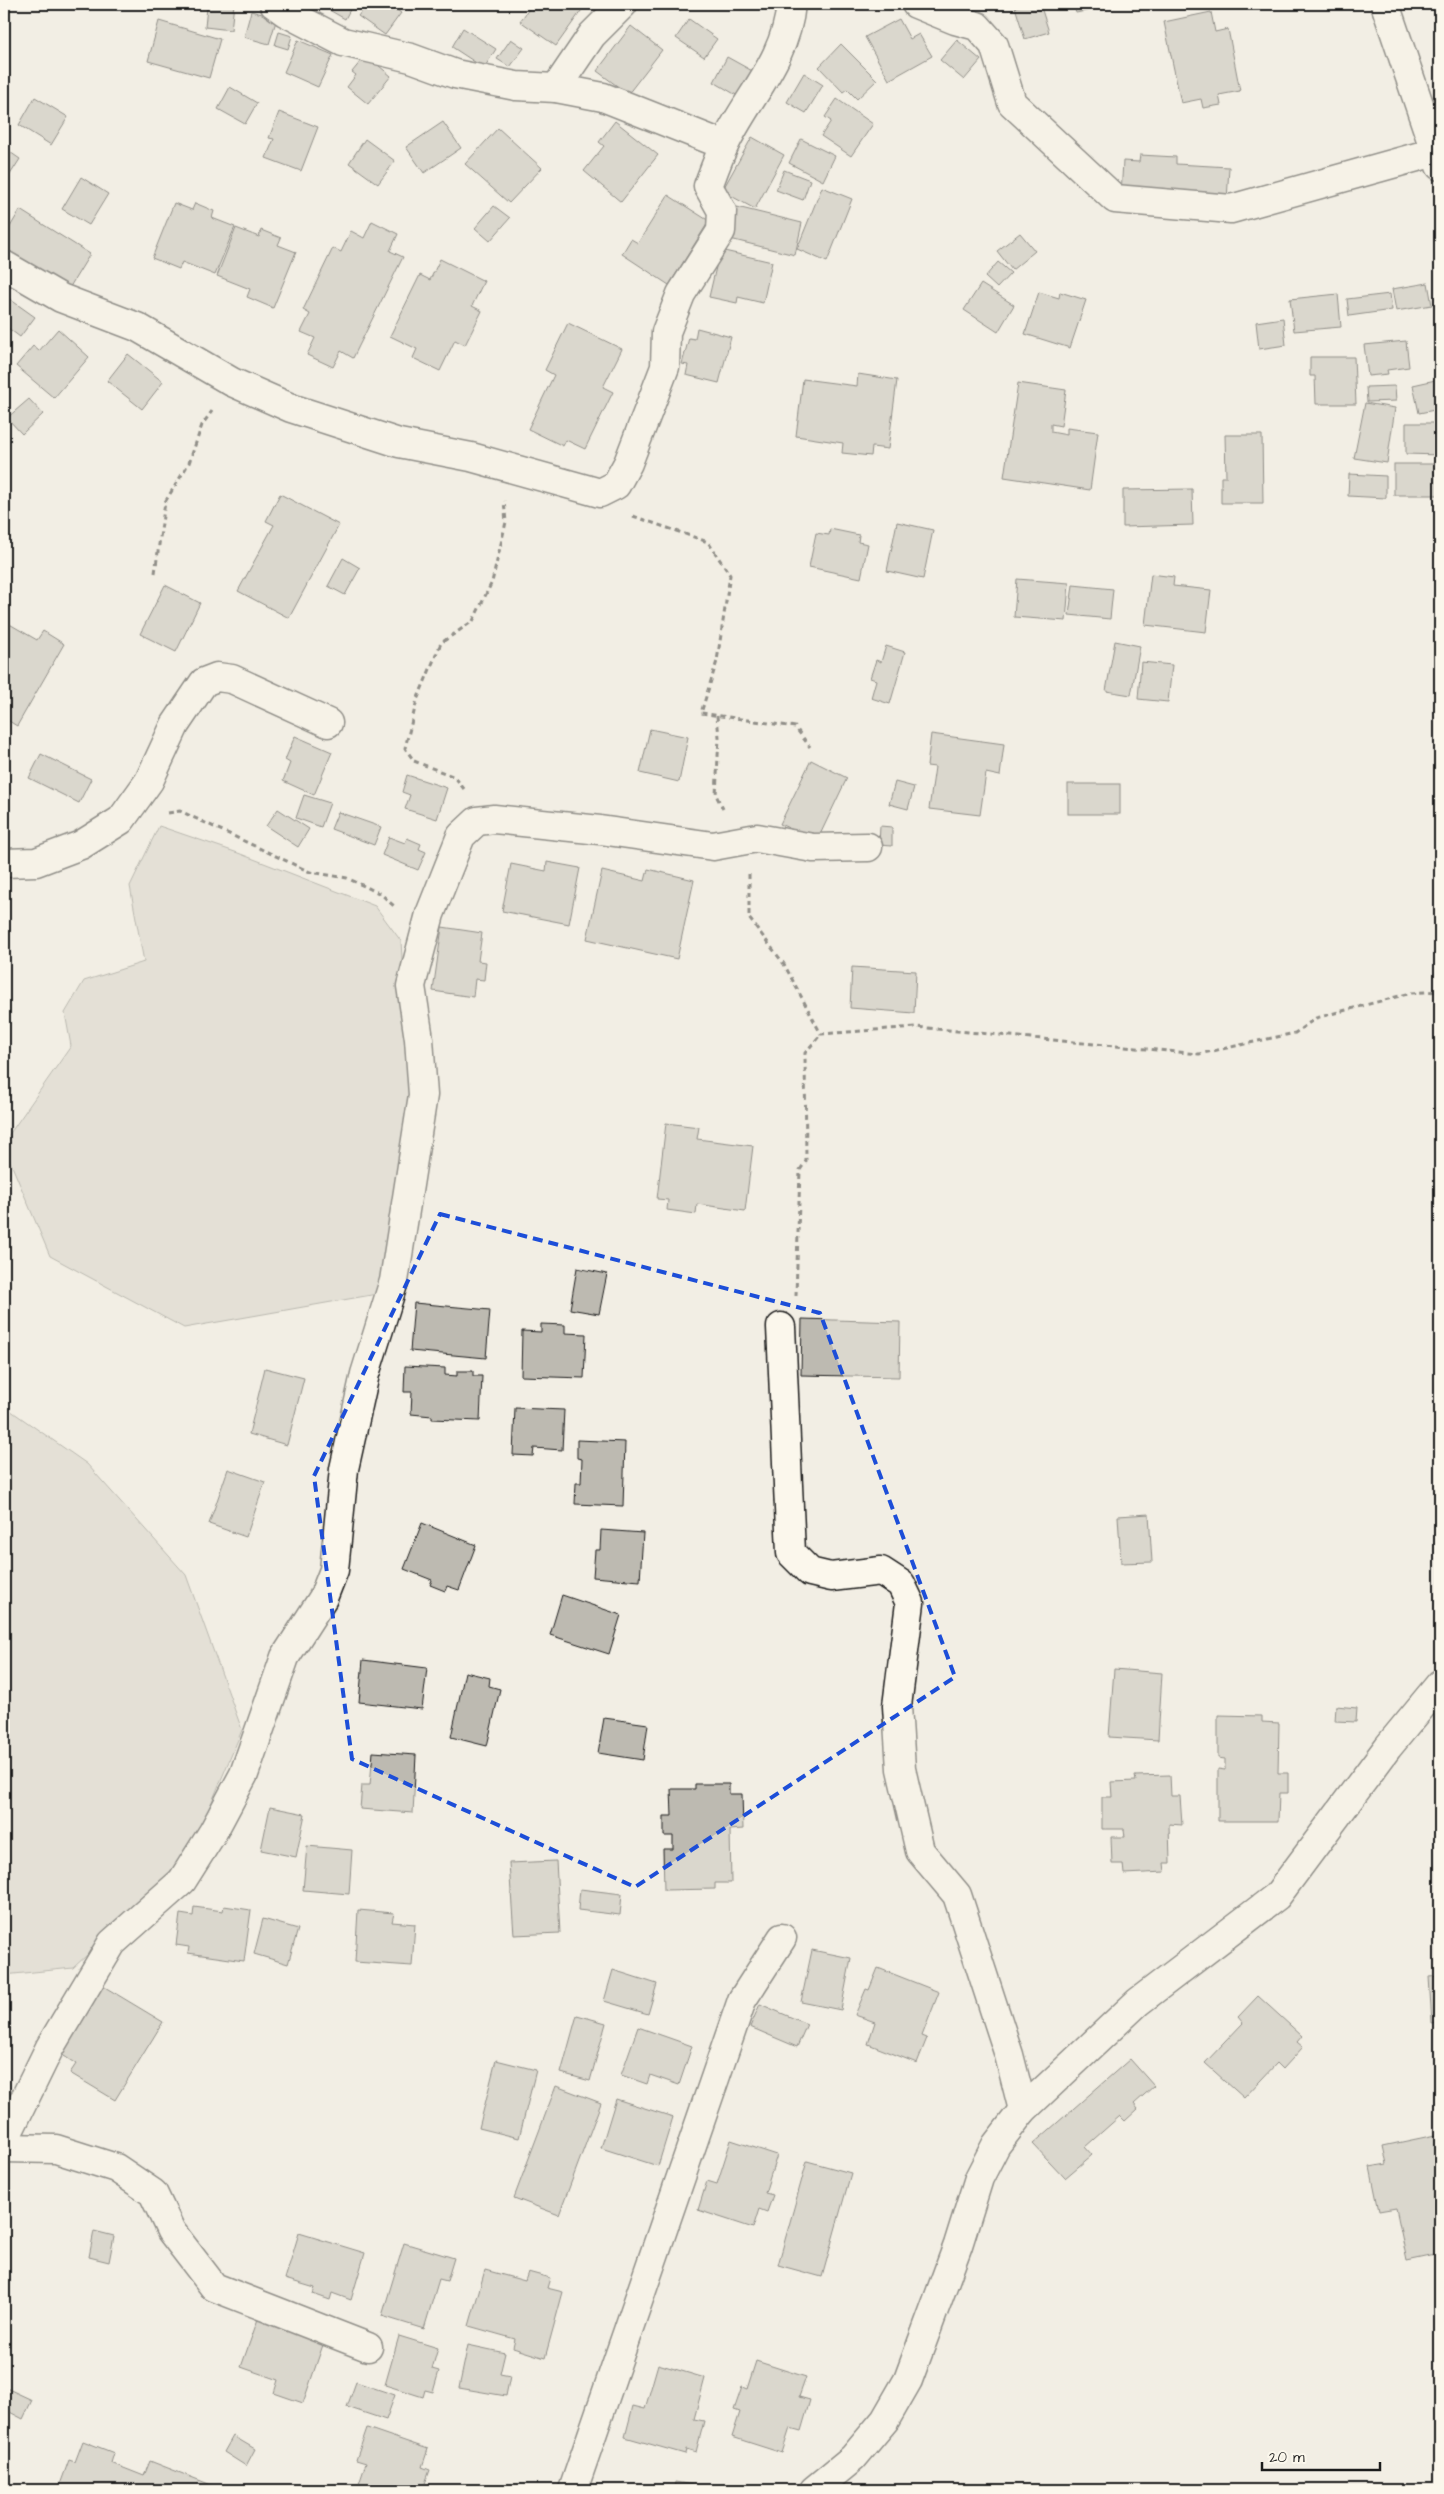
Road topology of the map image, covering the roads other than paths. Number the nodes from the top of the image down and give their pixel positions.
1 (274, 4) edge
2 (623, 4) edge
3 (791, 4) edge
4 (916, 4) edge
5 (1385, 4) edge
6 (556, 88) junction
7 (724, 145) junction
8 (1437, 159) edge
9 (4, 265) edge
10 (328, 723) dead end
11 (868, 847) dead end
12 (4, 863) edge
13 (781, 1327) road end
14 (1440, 1684) edge
15 (782, 1938) dead end
16 (1022, 2110) junction
17 (4, 2141) edge
18 (4, 2148) edge
19 (368, 2347) dead end
20 (572, 2490) edge
21 (814, 2490) edge

1 - 6 street
2 - 6 street
3 - 7 street
4 - 8 street
5 - 8 street
6 - 7 street
7 - 9 street
10 - 12 street
11 - 17 street
13 - 16 street
14 - 16 street
15 - 20 street
16 - 21 street
18 - 19 street

